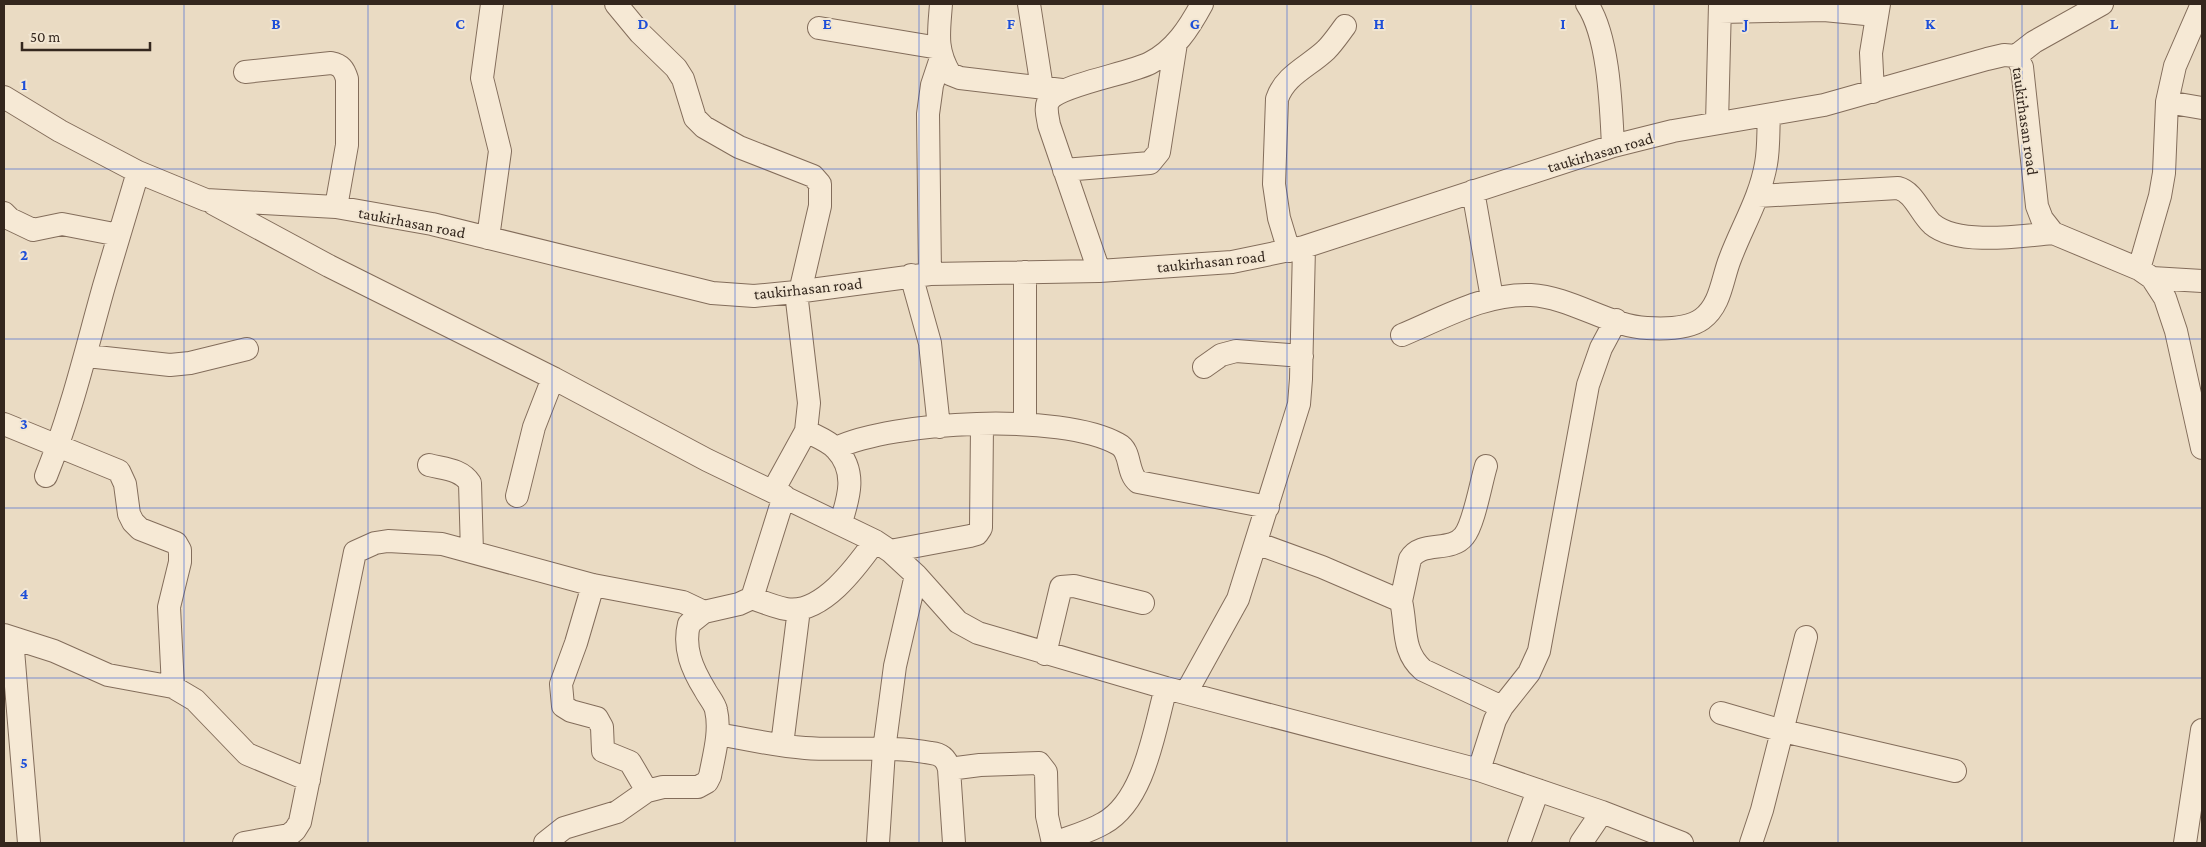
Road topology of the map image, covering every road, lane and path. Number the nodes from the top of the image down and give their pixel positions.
1 (492, 4) edge
2 (616, 4) edge
3 (941, 4) edge
4 (1029, 4) edge
5 (1202, 4) edge
6 (1587, 4) edge
7 (2102, 4) edge
8 (2202, 4) edge
9 (1720, 8) edge
10 (1877, 10) edge
11 (1345, 26) dead end
12 (819, 28) dead end
13 (1176, 43) junction
14 (940, 53) junction
15 (2016, 56) junction
16 (245, 72) dead end
17 (1052, 89) junction
18 (1874, 92) junction
19 (4, 97) edge
20 (2168, 102) junction
21 (2202, 108) edge
22 (1769, 115) junction
23 (1717, 123) junction
24 (1613, 146) junction
25 (1064, 170) junction
26 (138, 172) junction
27 (1473, 191) junction
28 (1758, 196) junction
29 (206, 200) junction
30 (336, 207) junction
31 (4, 213) edge
32 (2053, 233) junction
33 (119, 235) junction
34 (488, 238) junction
35 (1296, 249) junction
36 (1025, 272) junction
37 (1099, 272) junction
38 (2146, 274) junction
39 (921, 275) junction
40 (2202, 281) edge
41 (798, 292) junction
42 (1492, 298) junction
43 (1616, 320) junction
44 (1402, 335) dead end
45 (247, 349) dead end
46 (87, 356) junction
47 (1302, 356) junction
48 (1204, 367) dead end
49 (553, 378) junction
50 (4, 424) edge
51 (1025, 424) junction
52 (982, 426) junction
53 (938, 427) junction
54 (806, 431) junction
55 (58, 445) junction
56 (836, 448) junction
57 (2202, 448) edge
58 (429, 466) dead end
59 (1486, 466) dead end
60 (46, 476) dead end
61 (779, 494) junction
62 (517, 496) dead end
63 (1268, 507) junction
64 (841, 522) junction
65 (1256, 543) junction
66 (883, 546) junction
67 (472, 552) junction
68 (916, 575) junction
69 (593, 585) junction
70 (752, 598) junction
71 (1401, 601) junction
72 (1143, 603) dead end
73 (799, 609) junction
74 (704, 612) junction
75 (8, 636) edge
76 (1806, 637) dead end
77 (1045, 654) junction
78 (173, 687) junction
79 (1176, 690) junction
80 (1502, 707) junction
81 (1721, 713) dead end
82 (2202, 730) edge
83 (1783, 731) junction
84 (718, 734) junction
85 (782, 745) junction
86 (884, 750) junction
87 (949, 770) junction
88 (1479, 770) junction
89 (1955, 771) dead end
90 (308, 780) junction
91 (14, 782) edge
92 (1538, 790) junction
93 (647, 791) junction
94 (1602, 812) junction
95 (1093, 836) edge
96 (30, 843) edge
97 (244, 843) edge
98 (545, 843) edge
99 (878, 843) edge
100 (954, 843) edge
101 (1054, 843) edge
102 (1518, 843) edge
103 (1581, 843) edge
104 (1682, 843) edge
105 (1751, 843) edge
106 (2185, 843) edge

1 - 34 street
2 - 41 street
3 - 14 street
4 - 17 street
5 - 13 street
6 - 24 street
7 - 15 street
8 - 20 street
9 - 10 street
9 - 23 street
10 - 18 street
11 - 35 street
12 - 14 street
13 - 17 street
13 - 25 street
14 - 17 street
14 - 39 street
15 - 18 street, taukirhasan road
15 - 32 street, taukirhasan road
16 - 30 street
17 - 25 street
18 - 22 street, taukirhasan road
19 - 26 street, taukirhasan road
20 - 21 street
20 - 38 street
22 - 23 street, taukirhasan road
22 - 28 street
23 - 24 street, taukirhasan road
24 - 27 street, taukirhasan road
25 - 37 street
26 - 29 street, taukirhasan road
26 - 33 street
27 - 35 street, taukirhasan road
27 - 42 street
28 - 32 street
28 - 43 street
29 - 30 street, taukirhasan road
29 - 49 street
30 - 34 street, taukirhasan road
31 - 33 street
32 - 38 street
33 - 46 street
34 - 41 street, taukirhasan road
35 - 37 street, taukirhasan road
35 - 47 street
36 - 37 street, taukirhasan road
36 - 39 street, taukirhasan road
36 - 51 street
38 - 40 street
38 - 57 street
39 - 41 street, taukirhasan road
39 - 53 street
41 - 54 street
42 - 43 street
42 - 44 street
43 - 80 street
45 - 46 street
46 - 55 street
47 - 48 street
47 - 63 street
49 - 61 street
49 - 62 street
50 - 55 street
51 - 52 street
51 - 63 street
52 - 53 street
52 - 66 street
53 - 56 street
54 - 56 street
54 - 61 street
55 - 60 street
55 - 78 street
56 - 64 street
58 - 67 street
59 - 71 street
61 - 64 street
61 - 70 street
63 - 65 street
64 - 66 street
65 - 71 street
65 - 79 street
66 - 68 street
66 - 73 street
67 - 69 street
67 - 90 street
68 - 77 street
68 - 86 street
69 - 74 street
69 - 93 street
70 - 73 street
70 - 74 street
71 - 80 street
72 - 77 street
73 - 85 street
74 - 84 street
75 - 78 street
75 - 91 street
76 - 83 street
77 - 79 street
78 - 90 street
79 - 88 street
79 - 95 street
80 - 88 street
81 - 83 street
82 - 106 street
83 - 89 street
83 - 105 street
84 - 85 street
84 - 93 street
85 - 86 street
86 - 87 street
86 - 99 street
87 - 100 street
87 - 101 street
88 - 92 street
90 - 97 street
91 - 96 street
92 - 94 street
92 - 102 street
93 - 98 street
94 - 103 street
94 - 104 street
95 - 101 street

